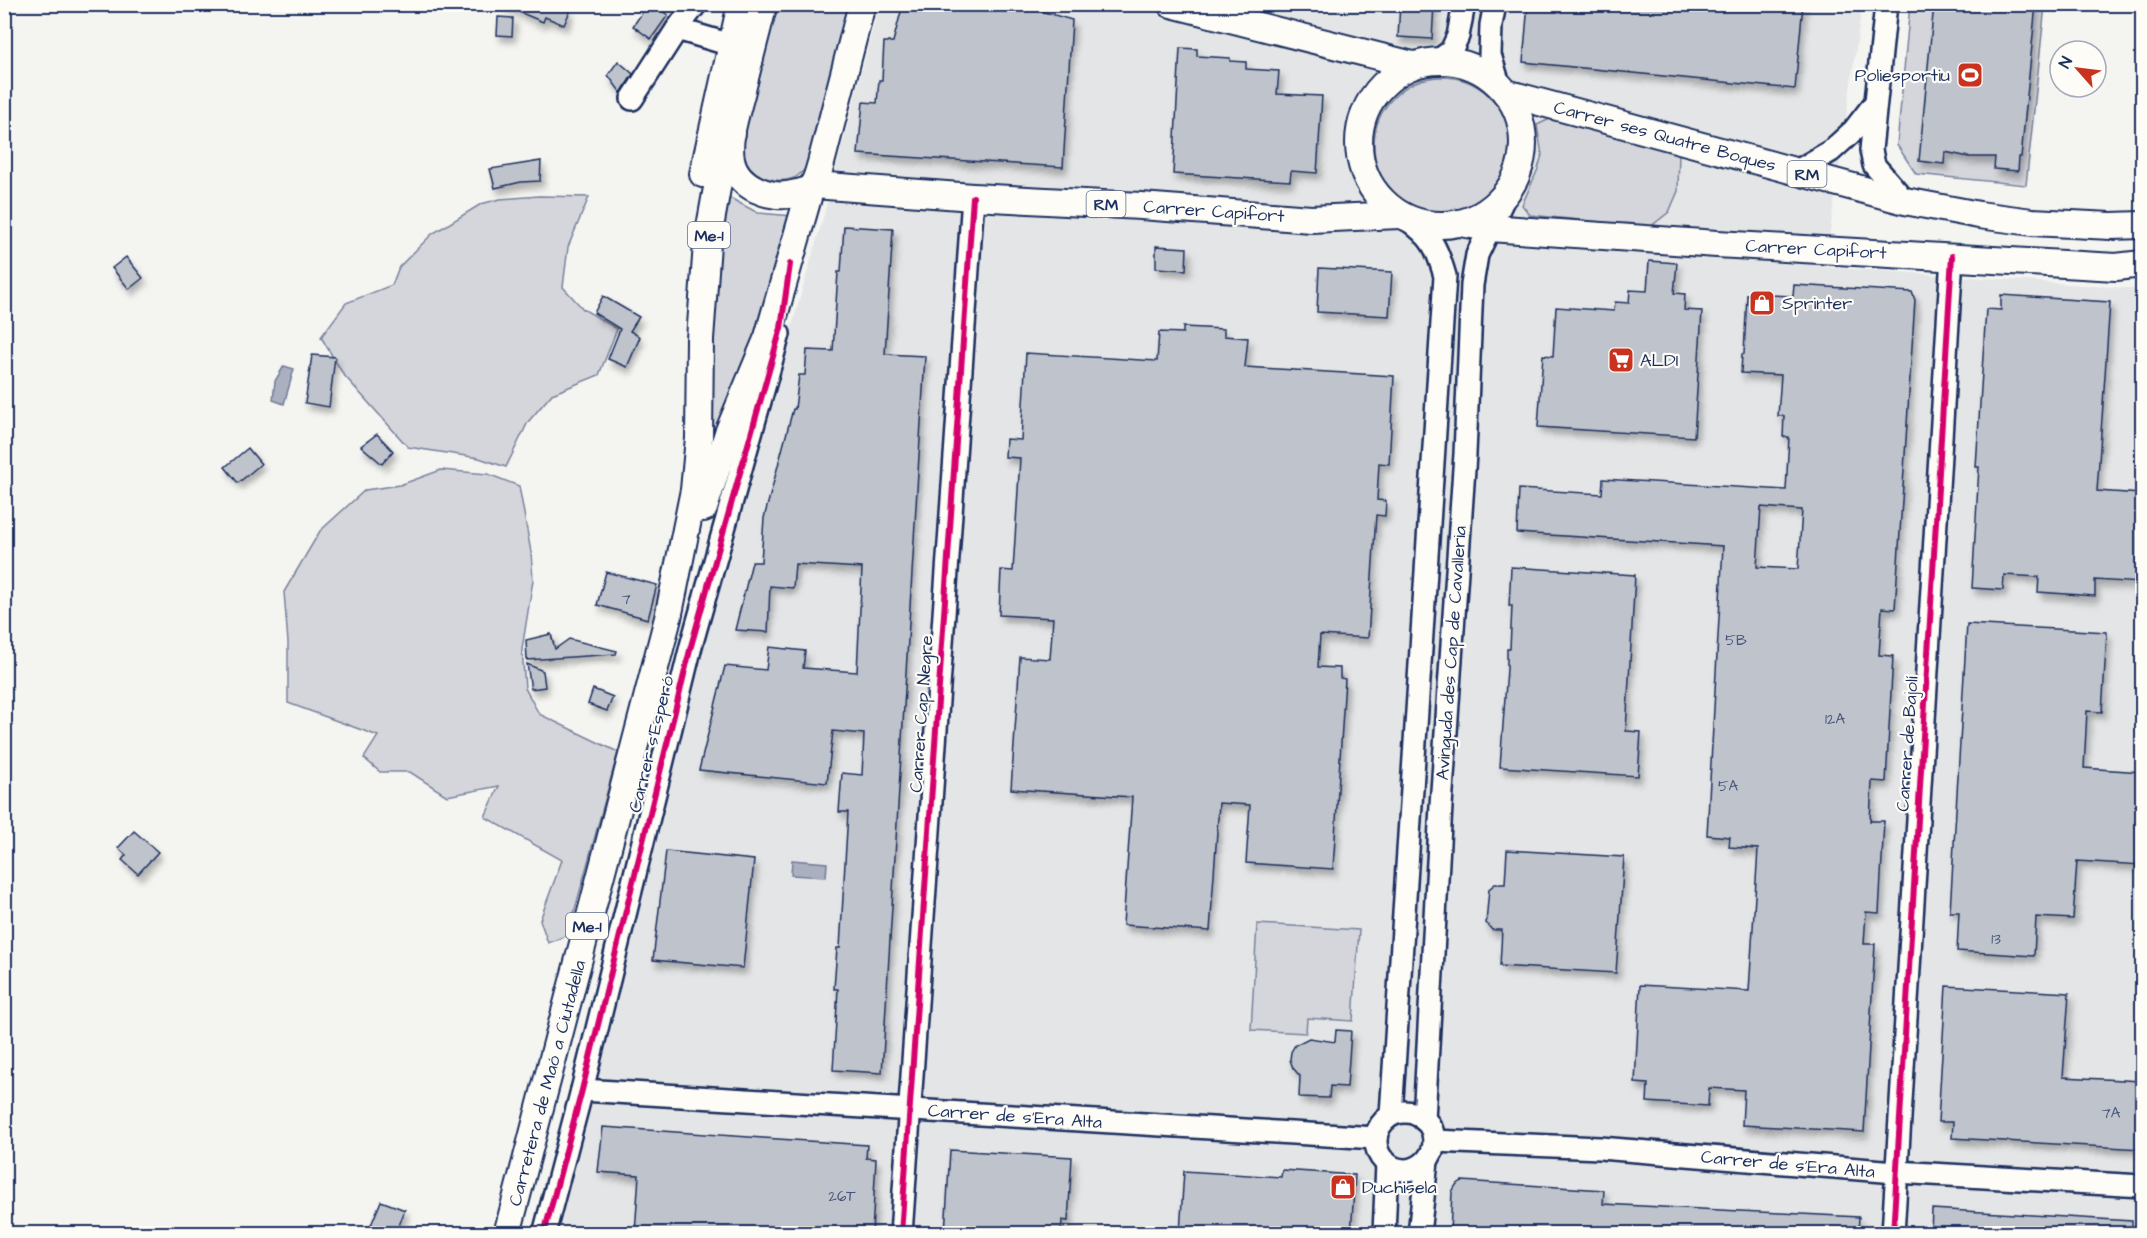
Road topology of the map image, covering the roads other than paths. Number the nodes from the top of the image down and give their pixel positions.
1 (696, 4) edge
2 (741, 4) edge
3 (764, 4) edge
4 (862, 4) edge
5 (1171, 4) edge
6 (1464, 4) edge
7 (1495, 4) edge
8 (1886, 4) edge
9 (677, 29) junction
10 (731, 45) junction
11 (1439, 60) junction
12 (1413, 65) junction
13 (1502, 88) junction
14 (632, 99) dead end
15 (1875, 103) junction
16 (732, 133) junction
17 (1797, 171) junction
18 (813, 186) junction
19 (1506, 194) junction
20 (973, 197) junction
21 (1905, 201) junction
22 (1403, 217) junction
23 (1460, 224) junction
24 (2142, 225) edge
25 (1489, 228) junction
26 (1952, 256) junction
27 (790, 264) junction
28 (2139, 265) edge
29 (700, 339) junction
30 (668, 618) junction
31 (582, 1090) junction
32 (909, 1109) junction
33 (1391, 1115) junction
34 (1424, 1120) junction
35 (1376, 1138) junction
36 (1431, 1151) junction
37 (1387, 1164) junction
38 (1896, 1172) junction
39 (2142, 1186) edge
40 (507, 1233) edge
41 (544, 1233) edge
42 (901, 1233) edge
43 (1384, 1233) edge
44 (1419, 1233) edge
45 (1893, 1233) edge

1 - 9 street
2 - 10 main road
3 - 16 main road, RM
4 - 18 main road, Carretera de Maó a Ciutadella
5 - 12 main road, RM
6 - 11 street
7 - 13 street
8 - 15 street
9 - 10 street
9 - 14 street
10 - 29 main road
11 - 12 main road, RM
11 - 13 main road, RM
12 - 22 main road, RM
13 - 17 main road, Carrer ses Quatre Boques / RM
13 - 19 main road, RM
15 - 17 street
15 - 21 street
16 - 18 main road, RM
16 - 29 main road, Carretera de Maó a Ciutadella / Me-1
17 - 21 main road, Carrer ses Quatre Boques / RM
18 - 20 main road, Carrer Capifort / RM
18 - 27 main road, Carretera de Maó a Ciutadella / Me-1
19 - 23 main road, RM
19 - 25 street, Avinguda des Cap de Cavalleria
20 - 22 main road, Carrer Capifort / RM
20 - 32 street, Carrer Cap Negre
21 - 24 main road, Carrer ses Quatre Boques / RM
22 - 23 main road, RM
22 - 33 street, Avinguda des Cap de Cavalleria
23 - 25 main road, RM
25 - 26 main road, Carrer Capifort / RM
25 - 34 street, Avinguda des Cap de Cavalleria
26 - 28 main road, Carrer Capifort / RM
26 - 38 street, Carrer de Bajolí
27 - 30 main road, Carretera de Maó a Ciutadella / Me-1
27 - 31 street, Carrer s'Esperó
29 - 30 main road, Carretera de Maó a Ciutadella / Me-1
30 - 40 main road, Carretera de Maó a Ciutadella / Me-1
31 - 32 street, Carrer de s'Era Alta
31 - 41 street, Carrer s'Esperó
32 - 35 street, Carrer de s'Era Alta
32 - 42 street, Carrer Cap Negre
33 - 34 street
33 - 35 street
34 - 36 street
35 - 37 street
36 - 37 street
36 - 38 street, Carrer de s'Era Alta
36 - 44 street
37 - 43 street
38 - 39 street, Carrer de s'Era Alta
38 - 45 street, Carrer de Bajolí

